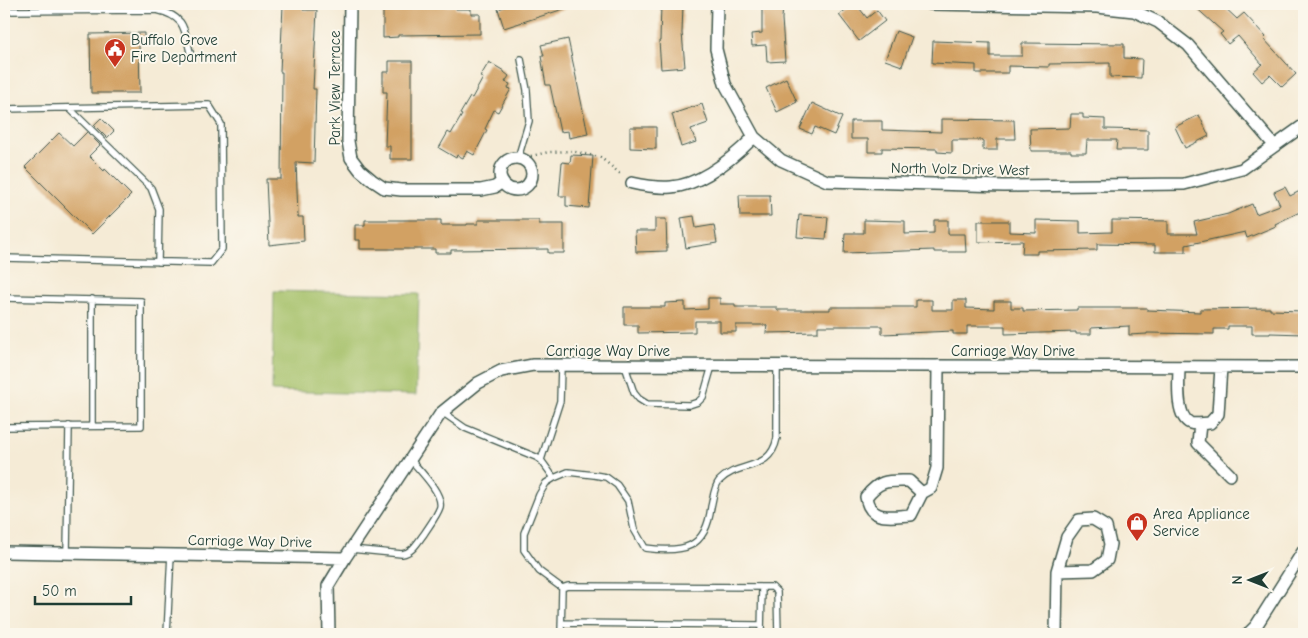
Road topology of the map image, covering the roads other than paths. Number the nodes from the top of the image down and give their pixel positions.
1 (350, 4) edge
2 (717, 4) edge
3 (930, 4) edge
4 (4, 11) edge
5 (191, 56) dead end
6 (521, 59) dead end
7 (69, 108) junction
8 (4, 109) edge
9 (1304, 125) edge
10 (754, 137) junction
11 (1274, 145) junction
12 (520, 158) junction
13 (502, 182) junction
14 (632, 183) road end
15 (4, 258) edge
16 (158, 262) junction
17 (4, 298) edge
18 (92, 299) junction
19 (561, 366) junction
20 (625, 366) junction
21 (712, 366) junction
22 (777, 366) junction
23 (938, 366) junction
24 (1180, 367) junction
25 (1221, 367) junction
26 (1304, 367) edge
27 (442, 412) junction
28 (1200, 424) junction
29 (69, 426) junction
30 (92, 426) junction
31 (4, 427) edge
32 (410, 459) junction
33 (541, 460) junction
34 (1230, 475) dead end
35 (554, 478) junction
36 (922, 493) junction
37 (1304, 550) edge
38 (4, 552) edge
39 (67, 553) junction
40 (348, 553) junction
41 (171, 554) junction
42 (1057, 571) junction
43 (762, 587) junction
44 (562, 588) junction
45 (562, 624) junction
46 (761, 625) junction
47 (167, 634) edge
48 (329, 634) edge
49 (561, 634) edge
50 (761, 634) edge
51 (778, 634) edge
52 (1056, 634) edge
53 (1248, 634) edge

1 - 13 street, Park View Terrace
2 - 10 street, North Volz Drive West
3 - 11 street
4 - 5 lane
6 - 12 lane
7 - 8 lane
7 - 16 lane
7 - 16 lane
9 - 11 street, North Volz Drive West
10 - 11 street, North Volz Drive West
10 - 14 street
12 - 13 street
12 - 13 street
15 - 16 lane
17 - 18 lane
18 - 30 lane
18 - 30 lane
19 - 20 street, Carriage Way Drive
19 - 27 street, Carriage Way Drive
19 - 33 lane
20 - 21 street, Carriage Way Drive
20 - 21 lane
21 - 22 street, Carriage Way Drive
22 - 23 street, Carriage Way Drive
22 - 35 lane
23 - 24 street, Carriage Way Drive
23 - 36 street
24 - 25 street, Carriage Way Drive
24 - 28 street
25 - 26 street, Carriage Way Drive
25 - 28 street
27 - 32 street, Carriage Way Drive
27 - 33 lane
28 - 34 street
29 - 30 lane
29 - 31 lane
29 - 39 lane
32 - 40 street, Carriage Way Drive
32 - 40 lane
33 - 35 lane
35 - 44 lane
36 - 36 street
37 - 53 street
38 - 39 street, Carriage Way Drive
39 - 41 street, Carriage Way Drive
40 - 41 street, Carriage Way Drive
40 - 48 street
41 - 47 lane
42 - 42 street
42 - 52 street
43 - 44 lane
43 - 46 lane
43 - 51 lane
44 - 45 lane
45 - 46 lane
45 - 49 lane
46 - 50 lane

